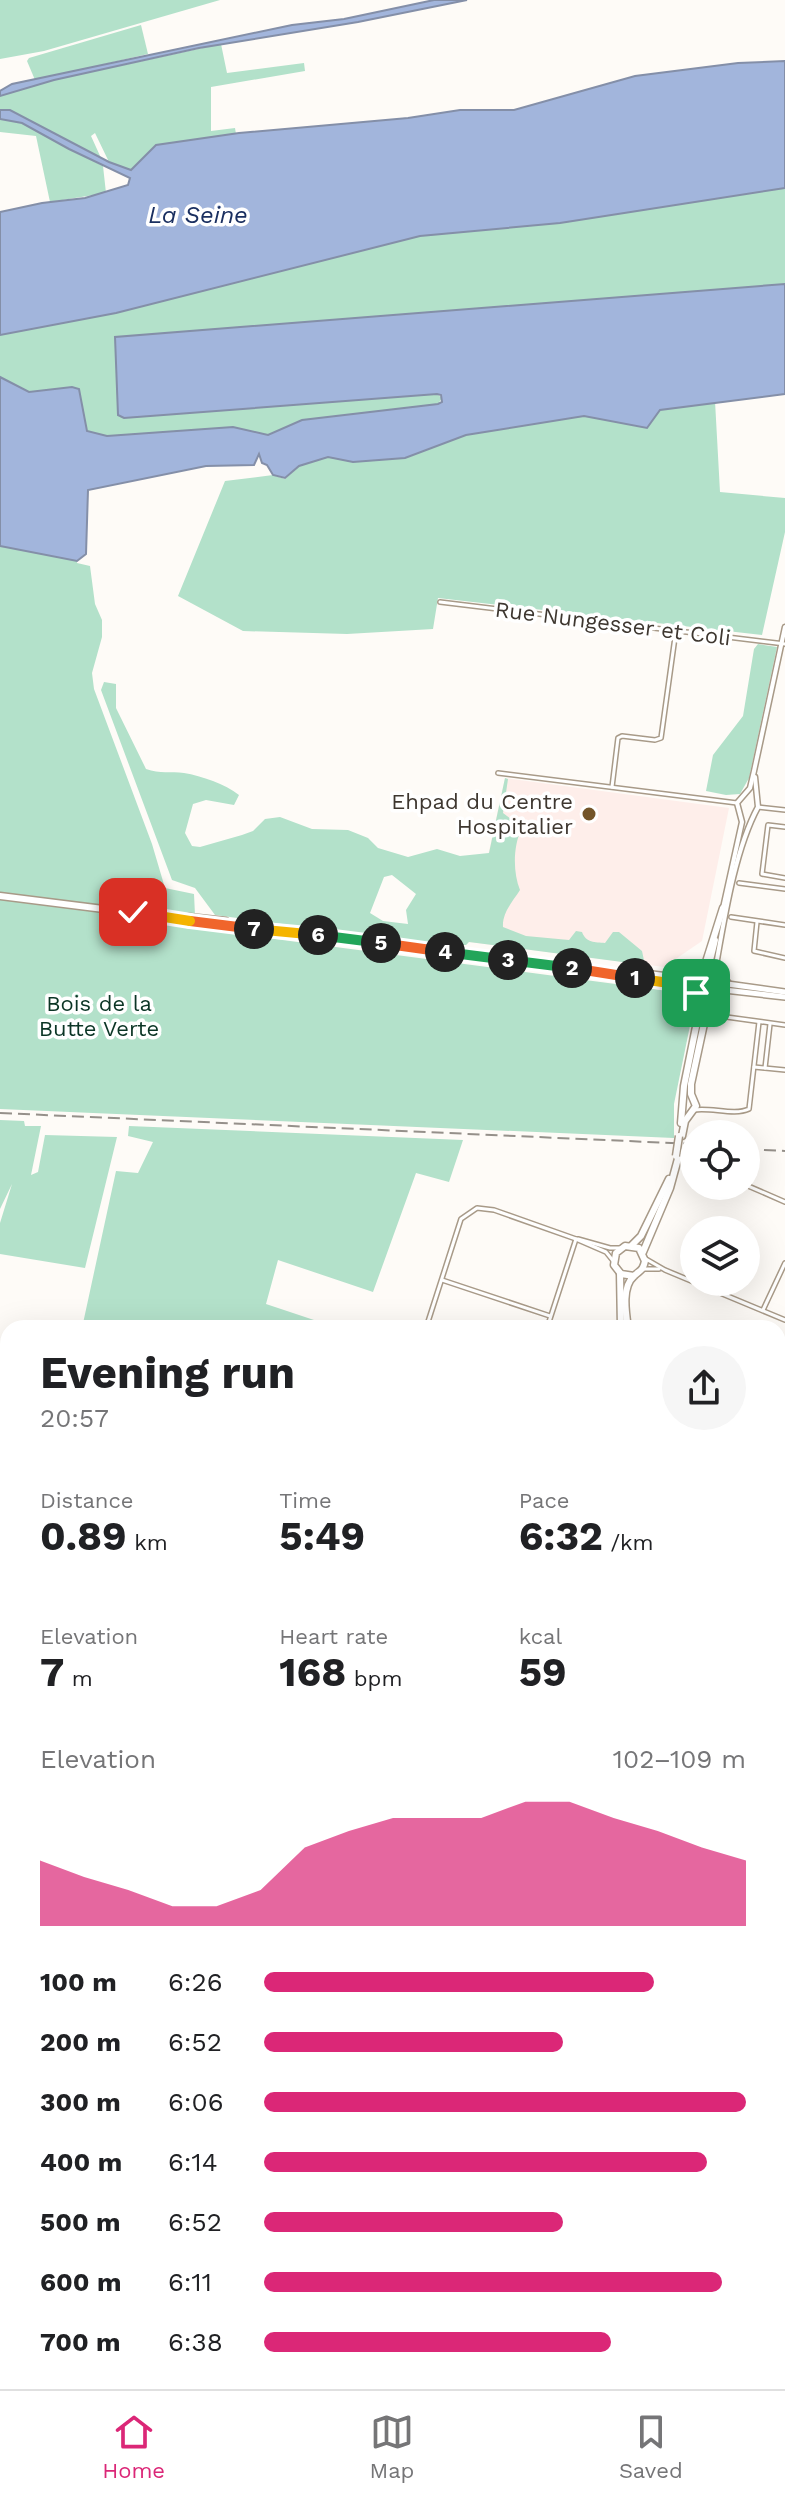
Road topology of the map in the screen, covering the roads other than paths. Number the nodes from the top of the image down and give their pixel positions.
1 (440, 602) dead end
2 (785, 627) edge
3 (676, 630) junction
4 (783, 644) edge
5 (754, 771) junction
6 (498, 773) dead end
7 (612, 787) junction
8 (745, 795) junction
9 (755, 798) junction
10 (737, 803) junction
11 (758, 807) junction
12 (785, 810) edge
13 (741, 813) junction
14 (752, 814) junction
15 (785, 827) edge
16 (785, 878) edge
17 (739, 883) dead end
18 (785, 889) edge
19 (0, 896) edge
20 (723, 908) junction
21 (731, 917) dead end
22 (757, 922) junction
23 (785, 925) edge
24 (785, 958) edge
25 (715, 968) junction
26 (690, 982) junction
27 (708, 985) junction
28 (734, 985) junction
29 (726, 991) junction
30 (785, 995) edge
31 (710, 1000) junction
32 (701, 1002) junction
33 (705, 1014) junction
34 (759, 1022) junction
35 (771, 1024) junction
36 (785, 1025) edge
37 (754, 1067) junction
38 (765, 1068) junction
39 (785, 1070) edge
40 (694, 1100) junction
41 (682, 1104) junction
42 (711, 1108) junction
43 (693, 1110) junction
44 (681, 1120) edge
45 (686, 1120) edge
46 (680, 1136) edge
47 (678, 1155) junction
48 (760, 1191) edge
49 (785, 1202) edge
50 (576, 1239) junction
51 (631, 1245) junction
52 (621, 1248) junction
53 (644, 1255) junction
54 (614, 1262) junction
55 (785, 1263) edge
56 (643, 1269) junction
57 (665, 1270) junction
58 (620, 1273) junction
59 (634, 1276) junction
60 (442, 1280) junction
61 (763, 1310) junction
62 (550, 1316) junction
63 (429, 1320) edge
64 (549, 1320) edge
65 (621, 1320) edge
66 (627, 1320) edge
67 (785, 1320) edge

1 - 3 street, Rue Nungesser et Coli
2 - 4 street
3 - 4 street, Rue Nungesser et Coli
3 - 7 street
4 - 5 street
5 - 8 street
5 - 9 street
6 - 7 street
7 - 10 street
8 - 9 street
8 - 10 street
9 - 11 street
10 - 13 street
11 - 12 street
11 - 14 street
13 - 14 street
13 - 20 street
14 - 25 street
15 - 16 street
17 - 18 street
19 - 26 main road
20 - 26 main road
20 - 27 street
21 - 22 street
22 - 23 street
22 - 24 street
25 - 27 street
25 - 28 street
26 - 27 main road
26 - 32 main road
27 - 28 main road
27 - 29 main road
27 - 31 main road
27 - 32 street
28 - 30 main road
29 - 30 main road
29 - 31 main road
31 - 33 main road
32 - 41 main road
33 - 34 street
33 - 40 main road
34 - 35 street
34 - 37 street
35 - 36 street
35 - 38 street
37 - 38 street
37 - 42 street
38 - 39 street
40 - 41 main road
40 - 42 street
40 - 43 main road
41 - 43 main road
41 - 44 main road
42 - 43 street
43 - 45 main road
46 - 47 main road, bridge
47 - 51 main road
47 - 53 main road
48 - 49 street
50 - 52 street
50 - 54 street
50 - 60 street
50 - 62 street
51 - 52 main road
51 - 53 main road
52 - 54 main road
53 - 56 main road
53 - 57 street
54 - 58 main road
55 - 61 street
56 - 57 street
56 - 59 main road
57 - 61 street
58 - 59 main road
58 - 65 main road
59 - 66 main road
60 - 62 street
60 - 63 street
61 - 67 street
62 - 64 street

